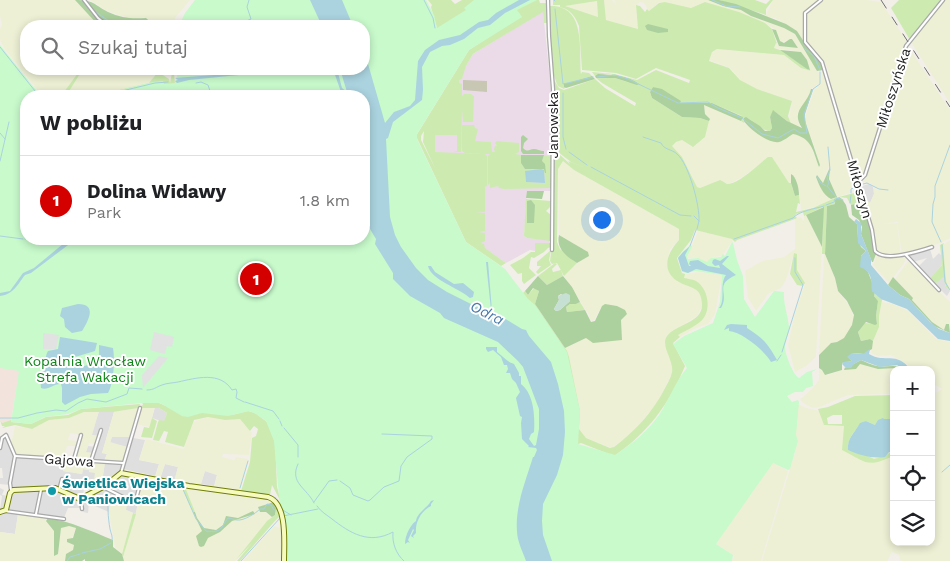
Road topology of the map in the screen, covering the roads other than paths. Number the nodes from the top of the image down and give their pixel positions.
1 (84, 0) edge
2 (548, 0) edge
3 (820, 0) edge
4 (943, 0) edge
5 (100, 20) edge
6 (858, 183) junction
7 (932, 247) dead end
8 (552, 250) dead end
9 (906, 255) junction
10 (939, 290) dead end
11 (140, 408) dead end
12 (101, 430) dead end
13 (81, 435) dead end
14 (0, 448) edge
15 (15, 456) junction
16 (74, 459) junction
17 (91, 461) junction
18 (123, 464) junction
19 (121, 473) junction
20 (142, 477) junction
21 (62, 479) dead end
22 (103, 487) junction
23 (41, 489) junction
24 (12, 490) junction
25 (59, 490) junction
26 (81, 498) junction
27 (82, 509) dead end
28 (5, 511) junction
29 (0, 512) edge
30 (36, 514) junction
31 (64, 519) dead end
32 (284, 561) edge

1 - 5 street
2 - 8 street, Janowska
3 - 6 street, Miłoszyn
4 - 6 street, Miłoszyńska
6 - 9 street, Miłoszyn
7 - 9 street, Miłoszyn
9 - 10 street
11 - 18 street
12 - 17 street
13 - 16 street
14 - 15 street
15 - 16 street, Gajowa
15 - 24 street
16 - 17 street, Gajowa
17 - 18 street, Gajowa
18 - 19 street
19 - 20 street
19 - 22 street
20 - 22 street
20 - 32 street
21 - 25 street
22 - 26 street
23 - 24 street
23 - 25 street
23 - 30 street
24 - 28 street
25 - 26 street
26 - 27 street
28 - 29 street
28 - 30 street
30 - 31 street

